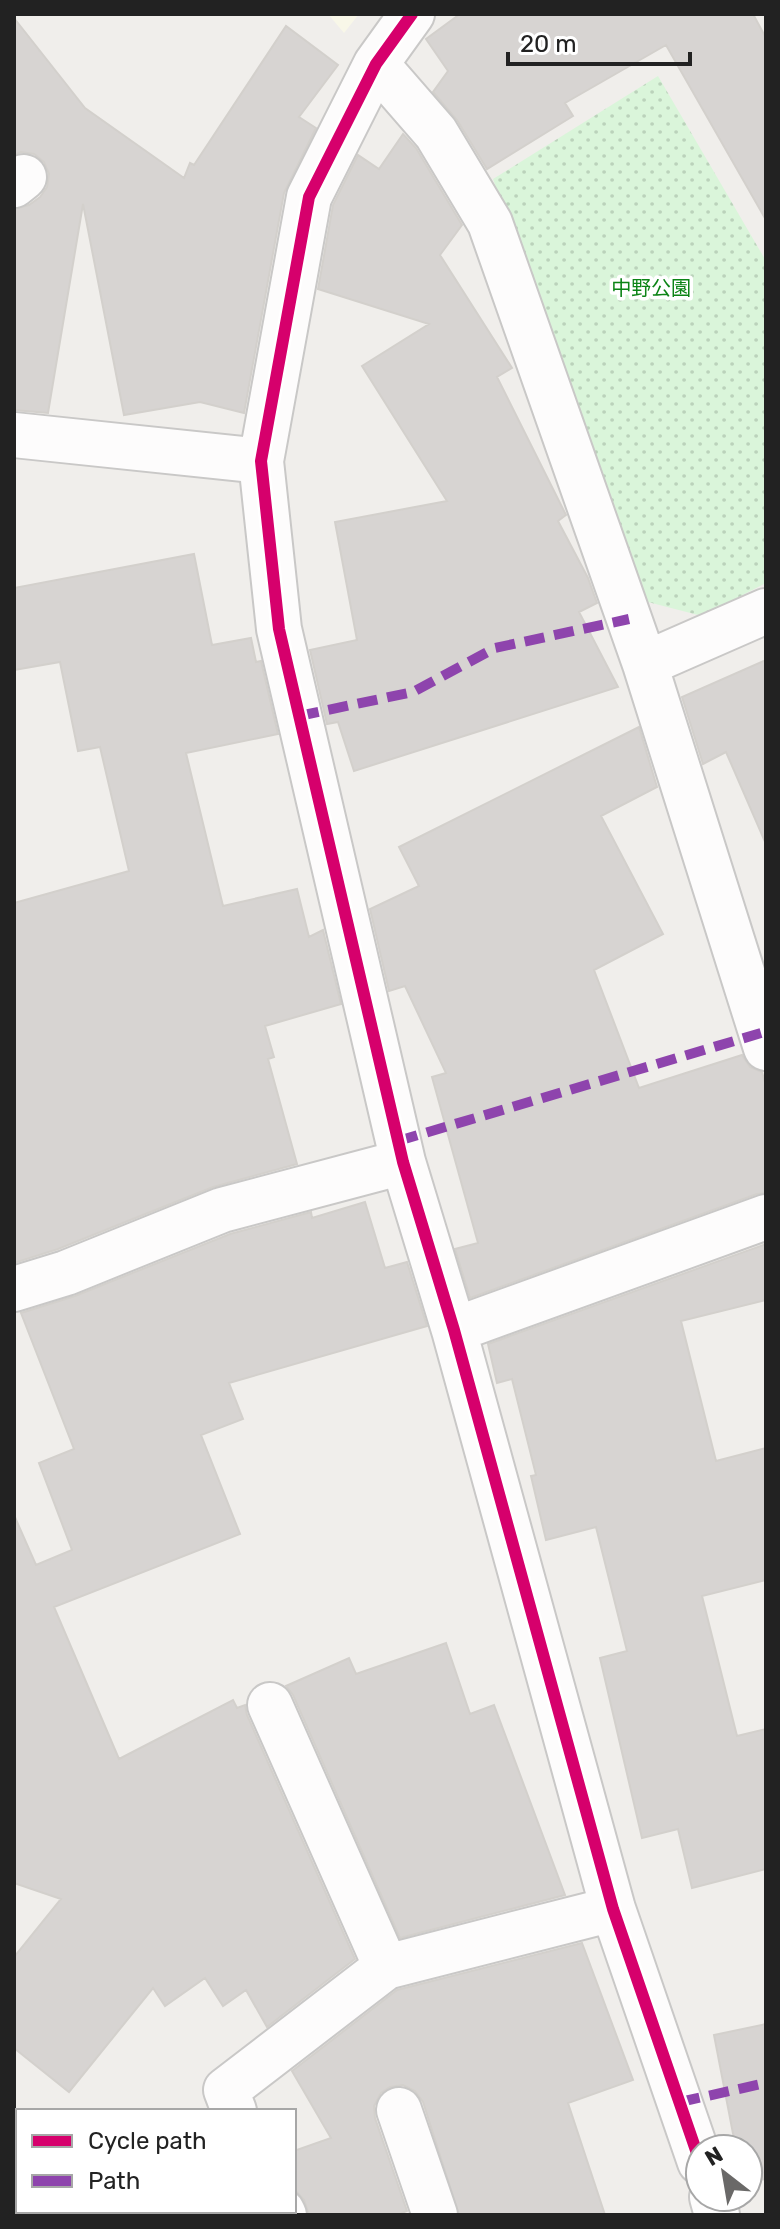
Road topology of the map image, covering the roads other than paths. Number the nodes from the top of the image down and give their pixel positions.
1 (412, 14) edge
2 (376, 64) junction
3 (14, 435) edge
4 (261, 461) junction
5 (766, 611) edge
6 (645, 664) junction
7 (766, 1048) edge
8 (403, 1162) junction
9 (766, 1217) edge
10 (14, 1289) edge
11 (454, 1330) junction
12 (270, 1705) dead end
13 (613, 1909) junction
14 (386, 1967) junction
15 (233, 2109) edge
16 (399, 2110) dead end
17 (690, 2133) edge
18 (435, 2215) edge

1 - 2 street
2 - 4 street
2 - 6 street
3 - 4 street
4 - 8 street
5 - 6 street
6 - 7 street
8 - 10 street
8 - 11 street
9 - 11 street
11 - 13 street
12 - 14 street
13 - 14 street
13 - 17 street
14 - 15 street
16 - 18 street

